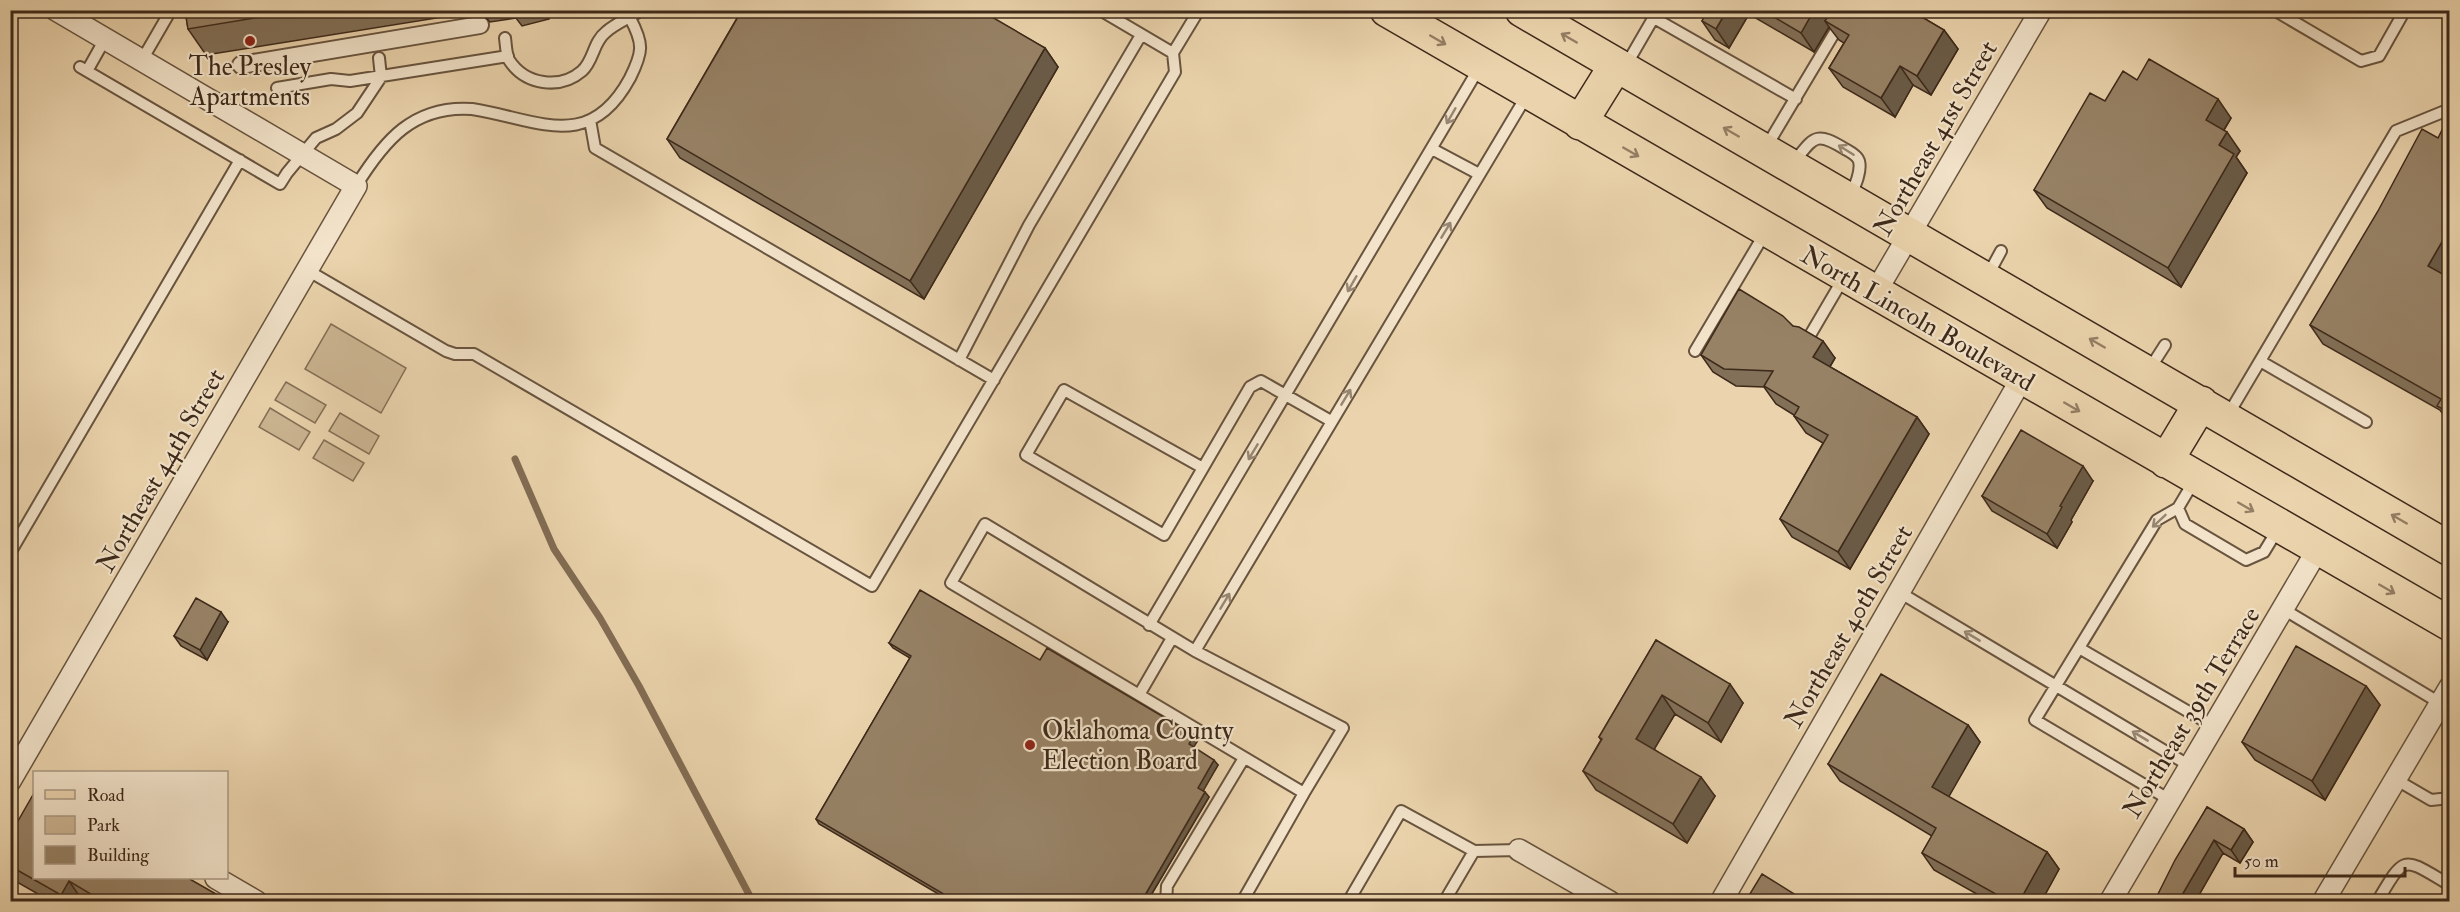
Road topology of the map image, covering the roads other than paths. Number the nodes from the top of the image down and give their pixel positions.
1 (56, 10) edge
2 (171, 10) edge
3 (641, 10) edge
4 (1100, 10) edge
5 (1199, 10) edge
6 (1387, 10) edge
7 (1522, 10) edge
8 (1848, 10) edge
9 (2041, 10) edge
10 (2274, 10) edge
11 (2405, 10) edge
12 (1656, 14) edge
13 (630, 18) junction
14 (480, 25) dead end
15 (1142, 35) junction
16 (504, 38) dead end
17 (105, 39) junction
18 (1173, 53) junction
19 (508, 56) junction
20 (379, 58) dead end
21 (142, 60) junction
22 (241, 65) dead end
23 (1480, 65) junction
24 (1620, 67) junction
25 (381, 76) junction
26 (277, 88) dead end
27 (1528, 93) junction
28 (1796, 99) junction
29 (2450, 108) edge
30 (590, 120) junction
31 (1580, 123) junction
32 (1432, 149) junction
33 (302, 154) junction
34 (1777, 158) junction
35 (240, 160) junction
36 (1479, 174) junction
37 (356, 186) junction
38 (1767, 231) junction
39 (1909, 235) junction
40 (2001, 251) dead end
41 (307, 270) junction
42 (1845, 276) junction
43 (1985, 279) junction
44 (1875, 293) junction
45 (1809, 338) edge
46 (2164, 345) dead end
47 (1695, 351) dead end
48 (959, 360) junction
49 (2260, 360) junction
50 (2147, 373) junction
51 (2022, 378) junction
52 (994, 380) junction
53 (1287, 396) junction
54 (2213, 411) junction
55 (1331, 422) junction
56 (2366, 422) dead end
57 (2166, 461) junction
58 (1203, 468) junction
59 (2195, 478) junction
60 (2178, 508) junction
61 (2279, 526) junction
62 (2318, 549) junction
63 (2450, 549) edge
64 (10, 553) edge
65 (1899, 592) junction
66 (2283, 609) junction
67 (2450, 624) edge
68 (1149, 625) junction
69 (1172, 638) junction
70 (2079, 648) junction
71 (1195, 651) junction
72 (2056, 686) junction
73 (1139, 695) junction
74 (2445, 695) edge
75 (2213, 726) junction
76 (1244, 758) junction
77 (2190, 766) junction
78 (19, 769) edge
79 (2395, 779) junction
80 (1304, 794) junction
81 (2450, 798) edge
82 (2170, 800) junction
83 (1519, 850) joint
84 (1474, 851) junction
85 (218, 879) edge
86 (2450, 885) edge
87 (257, 902) edge
88 (1166, 902) edge
89 (1242, 902) edge
90 (1348, 902) edge
91 (1444, 902) edge
92 (1610, 902) edge
93 (1721, 902) edge
94 (2110, 902) edge
95 (2323, 902) edge
96 (2377, 902) edge

1 - 17 street
2 - 21 lane
3 - 13 lane
4 - 15 lane
5 - 18 lane
6 -> 23 main road, North Lincoln Boulevard
24 -> 7 main road
8 - 28 lane
9 - 39 street, Northeast 41st Street
10 - 11 lane
12 - 24 lane
12 - 28 lane
13 - 19 lane
13 - 30 lane
14 - 22 street
15 - 18 lane
15 - 48 lane
16 - 19 lane
17 - 21 street
17 - 35 lane
18 - 52 lane
19 - 25 lane
20 - 25 lane
21 - 33 street
23 - 27 main road, North Lincoln Boulevard
23 -> 32 lane
24 - 31 main road
34 -> 24 main road
25 - 26 lane
25 - 33 lane
27 - 31 main road, North Lincoln Boulevard
27 - 36 lane
28 - 34 lane
29 - 49 lane
30 - 37 lane
30 - 48 lane
31 -> 38 main road, North Lincoln Boulevard
32 - 36 lane
32 -> 53 lane
33 - 35 lane
33 - 37 street
39 -> 34 main road
35 - 64 lane
55 -> 36 lane
37 - 41 street, Northeast 44th Street
38 - 42 main road, North Lincoln Boulevard
38 - 47 lane
39 - 43 main road
39 - 44 street, Northeast 41st Street
40 - 43 lane
41 - 52 lane
41 - 78 street, Northeast 44th Street
42 - 44 main road, North Lincoln Boulevard
42 - 45 lane
50 -> 43 main road
44 - 51 main road, North Lincoln Boulevard
46 - 50 lane
48 - 52 lane
49 - 54 lane
49 - 56 lane
50 - 54 main road
51 -> 57 main road, North Lincoln Boulevard
51 - 65 street, Northeast 40th Street
53 - 55 lane
53 - 58 lane
53 -> 68 lane
54 - 57 main road
63 -> 54 main road
71 -> 55 lane
57 - 59 main road, North Lincoln Boulevard
58 - 58 lane
59 - 60 lane
59 -> 61 main road, North Lincoln Boulevard
60 - 61 lane
60 -> 70 lane
61 - 62 main road, North Lincoln Boulevard
62 - 66 street, Northeast 39th Terrace
62 -> 67 main road, North Lincoln Boulevard
72 -> 65 lane
65 - 93 street, Northeast 40th Street
66 - 74 lane
66 - 75 street, Northeast 39th Terrace
68 - 69 lane
68 - 73 lane
69 - 71 lane
69 - 73 lane
70 - 72 lane
70 - 75 lane
71 - 80 lane
77 -> 72 lane
72 - 82 lane
73 - 76 lane
74 - 79 street
75 - 77 street, Northeast 39th Terrace
76 - 80 lane
76 - 88 lane
77 - 82 street, Northeast 39th Terrace
79 - 81 lane
79 - 95 street
80 - 89 lane
82 - 94 street, Northeast 39th Terrace
83 - 84 lane
83 - 92 street
84 - 90 lane
84 - 91 lane
85 - 87 street
86 - 96 lane

